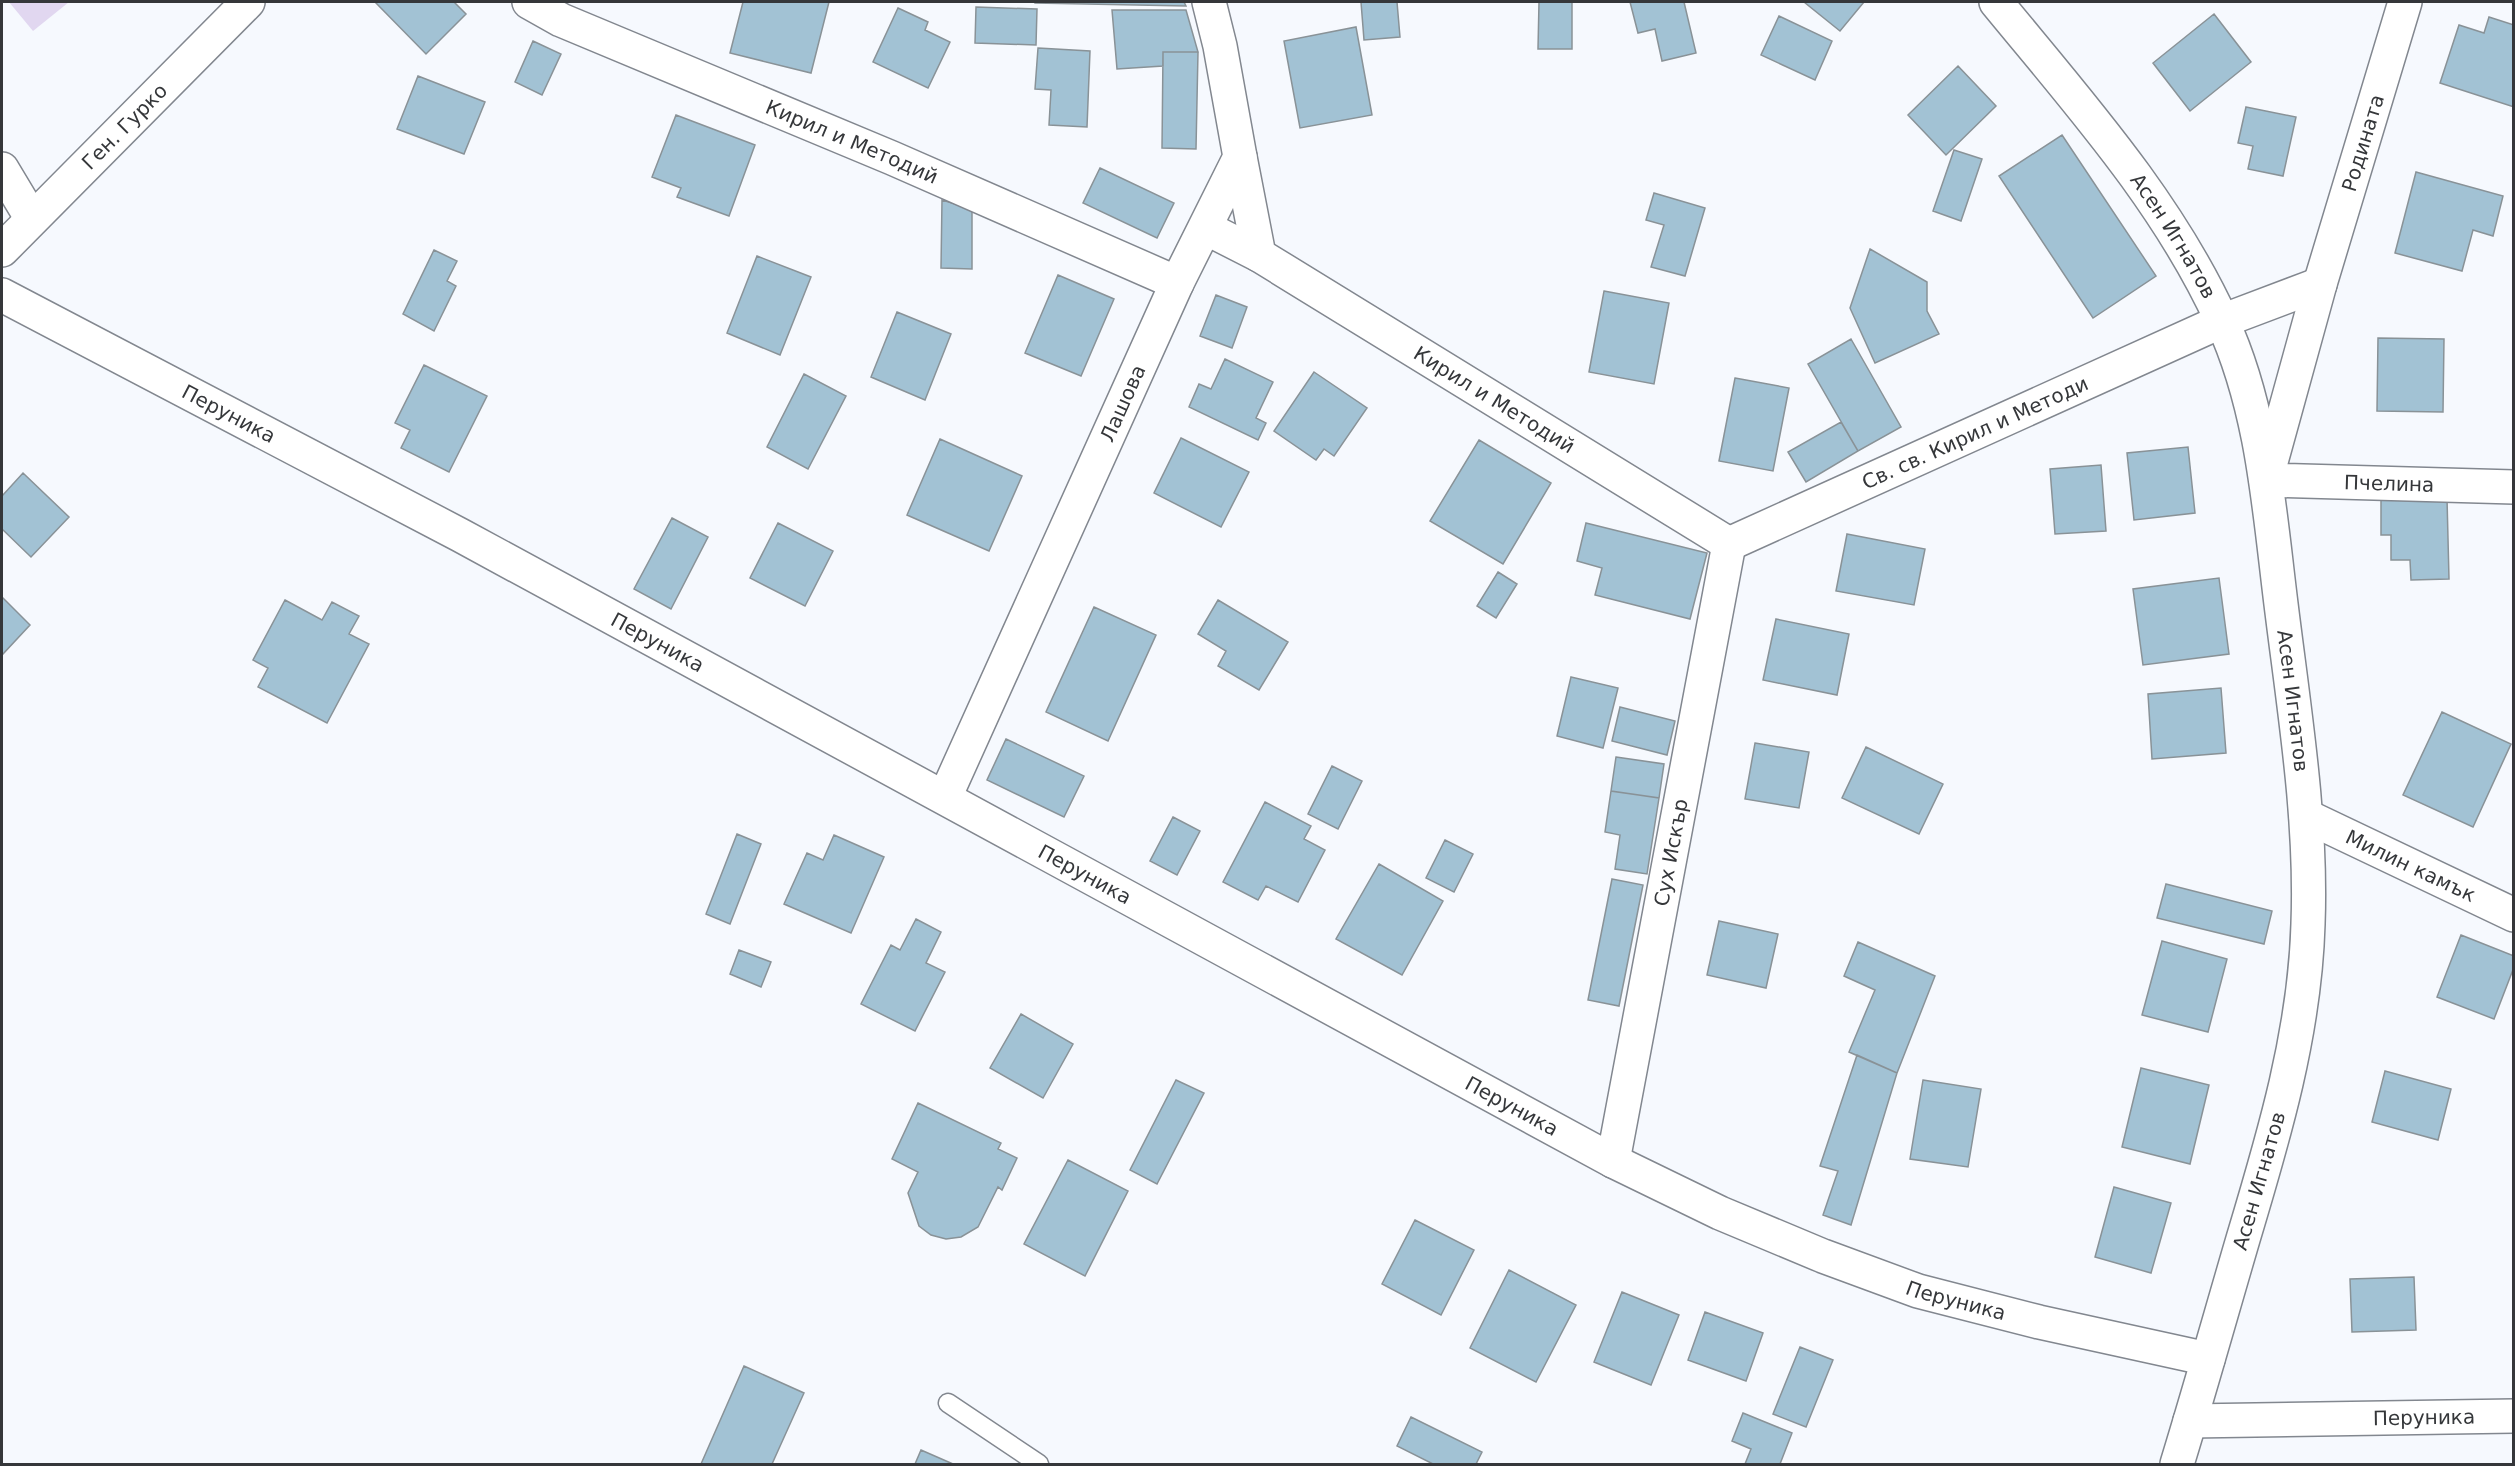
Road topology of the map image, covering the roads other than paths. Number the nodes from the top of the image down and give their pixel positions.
1 (248, 2) edge
2 (529, 2) edge
3 (1209, 2) edge
4 (1996, 2) edge
5 (2405, 2) edge
6 (1240, 157) junction
7 (2, 169) edge
8 (32, 219) junction
9 (1206, 228) junction
10 (2, 250) edge
11 (1259, 255) junction
12 (1177, 283) junction
13 (2320, 284) junction
14 (2, 295) edge
15 (2222, 321) junction
16 (2266, 480) junction
17 (2514, 487) edge
18 (1729, 544) junction
19 (945, 797) junction
20 (2306, 816) junction
21 (2514, 915) edge
22 (1613, 1161) junction
23 (2208, 1359) junction
24 (948, 1403) dead end
25 (2514, 1416) edge
26 (2190, 1421) junction
27 (1039, 1464) edge
28 (2177, 1464) edge

1 - 8 street, Ген. Гурко
2 - 12 street, Кирил и Методий
3 - 6 street
4 - 15 street, Асен Игнатов
5 - 13 street, Родината
6 - 9 street, Лашова
6 - 11 street
7 - 8 street
8 - 10 street, Ген. Гурко
9 - 11 street, Кирил и Методий
9 - 12 street, Лашова
11 - 18 street, Кирил и Методий
12 - 19 street, Лашова
13 - 15 street
13 - 16 street, Родината
14 - 19 street, Перуника
15 - 16 street, Асен Игнатов
15 - 18 street, Св. св. Кирил и Методи
16 - 17 street, Пчелина
16 - 20 street, Асен Игнатов
18 - 22 street, Сух Искър
19 - 22 street, Перуника
20 - 21 street, Милин камък
20 - 23 street, Асен Игнатов
22 - 23 street, Перуника
23 - 26 street, Асен Игнатов
24 - 27 lane
25 - 26 street, Перуника
26 - 28 street, Асен Игнатов

